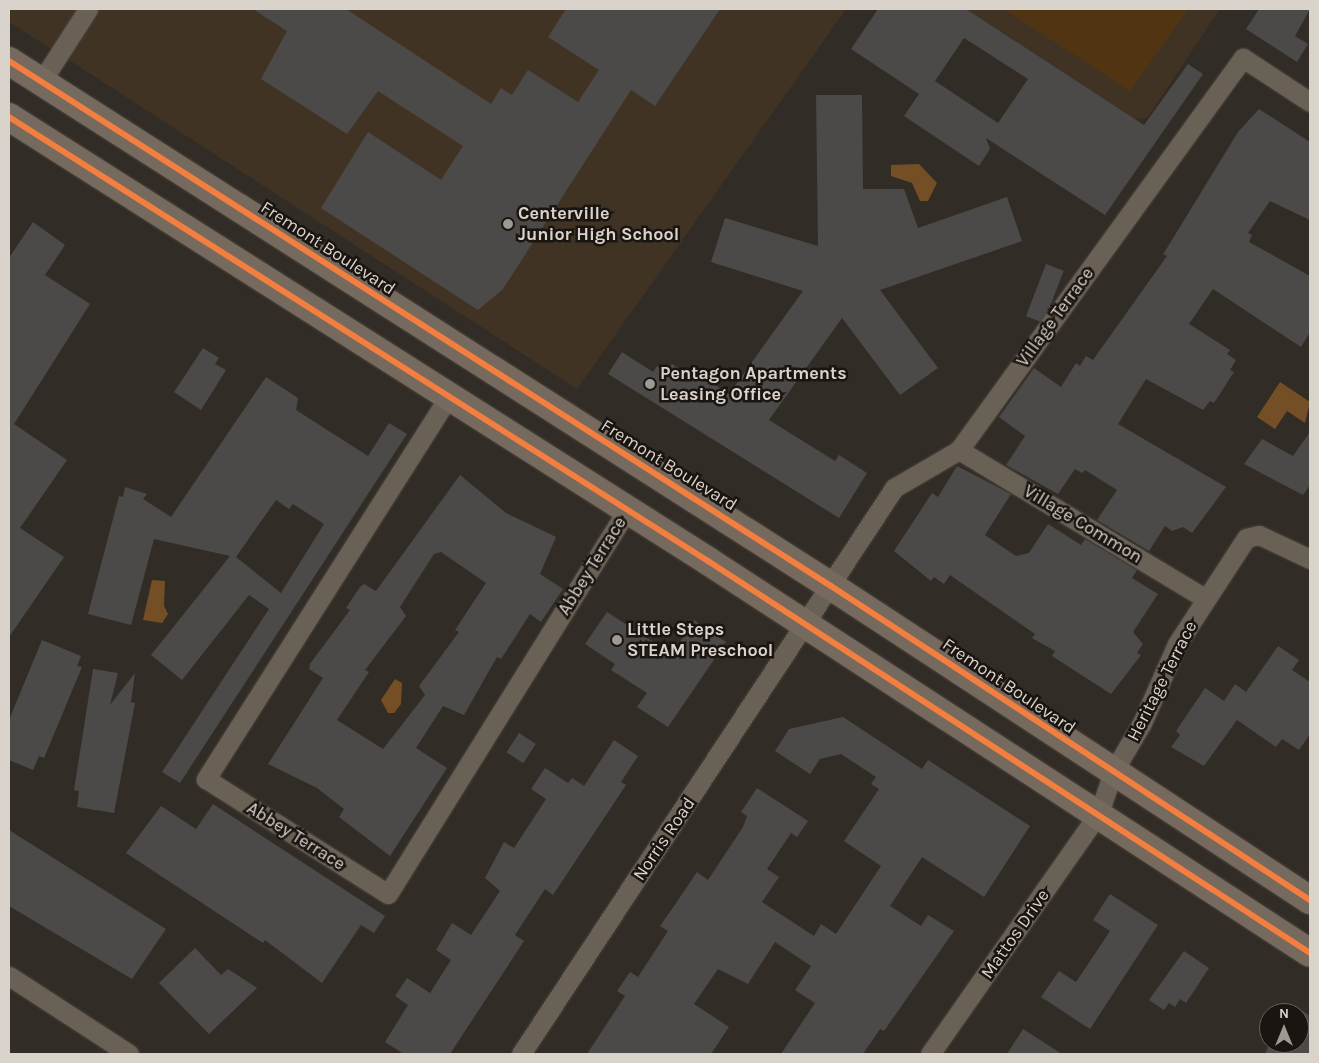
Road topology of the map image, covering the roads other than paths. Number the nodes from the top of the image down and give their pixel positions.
1 (88, 9) edge
2 (9, 61) edge
3 (41, 82) junction
4 (1310, 102) edge
5 (9, 117) edge
6 (449, 396) junction
7 (959, 450) junction
8 (627, 510) junction
9 (1310, 559) edge
10 (831, 586) junction
11 (1206, 599) junction
12 (806, 624) junction
13 (1113, 772) junction
14 (1099, 813) junction
15 (1310, 900) edge
16 (1310, 952) edge
17 (9, 976) edge
18 (129, 1054) edge
19 (522, 1054) edge
20 (930, 1054) edge

1 - 3 street
2 - 3 main road, Fremont Boulevard
3 - 10 main road, Fremont Boulevard
4 - 7 street, Village Terrace
5 - 6 main road
6 - 8 main road
6 - 8 street, Abbey Terrace
7 - 10 street, Village Terrace
7 - 11 street, Village Common
8 - 12 main road
9 - 11 street, Heritage Terrace
10 - 12 street, Village Terrace
10 - 13 main road, Fremont Boulevard
11 - 13 street, Heritage Terrace
12 - 14 main road
12 - 19 street, Norris Road
13 - 14 street, Heritage Terrace
13 - 15 main road, Fremont Boulevard
14 - 16 main road
14 - 20 street, Mattos Drive
17 - 18 street

